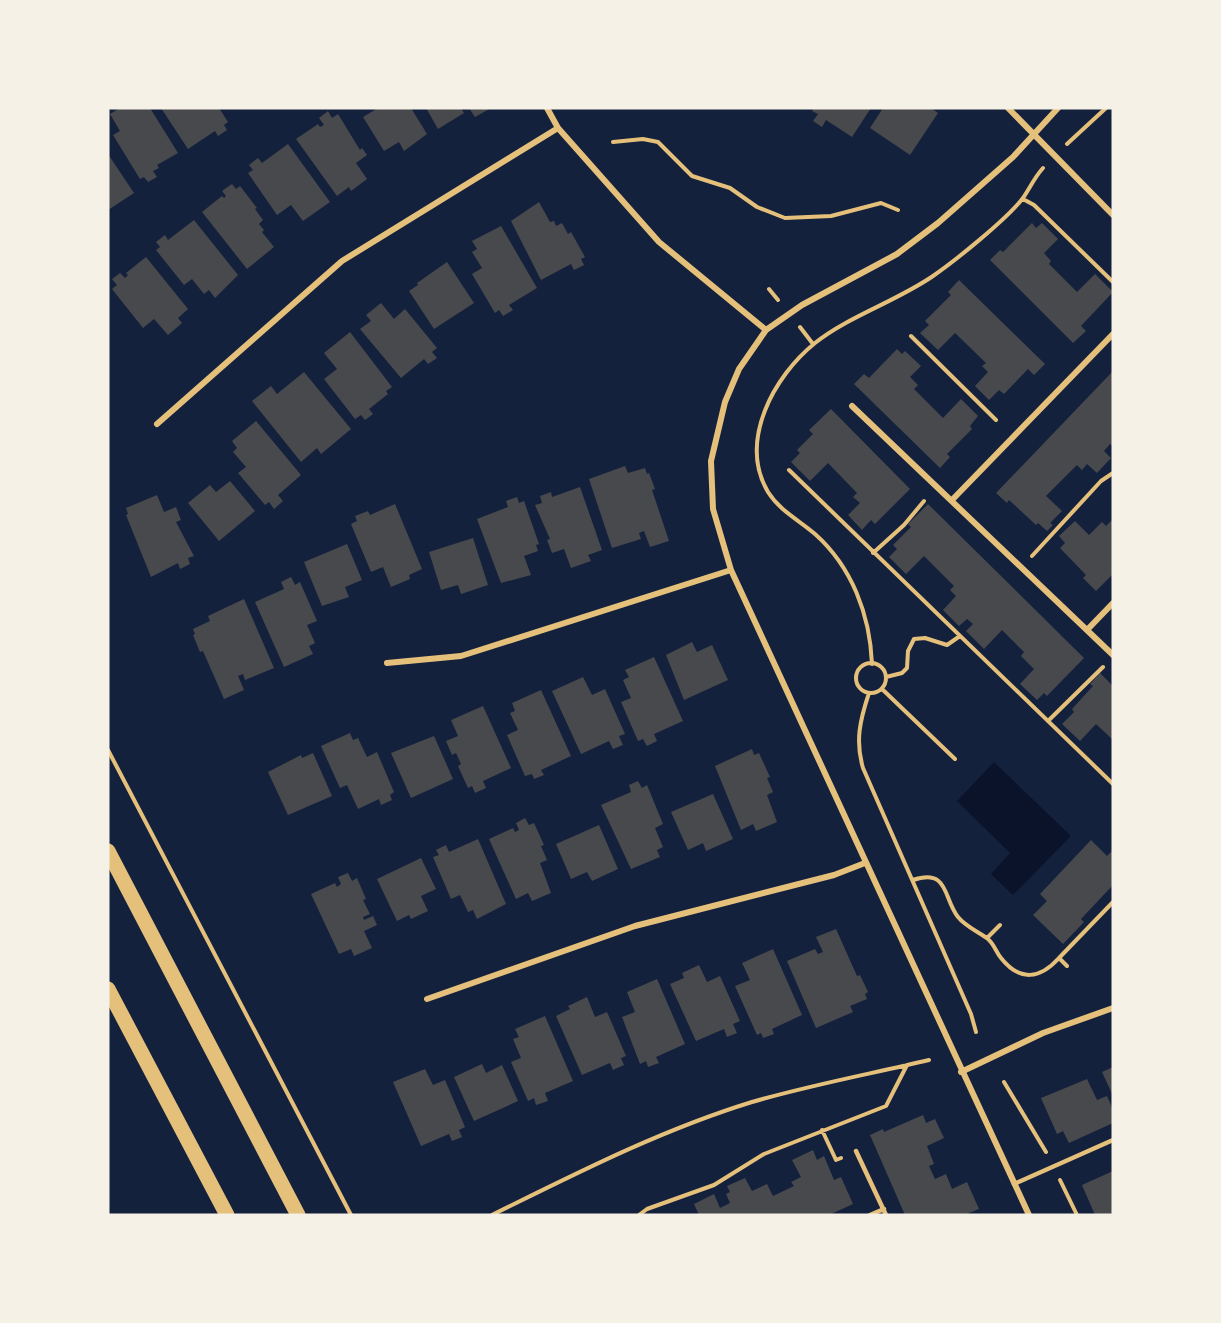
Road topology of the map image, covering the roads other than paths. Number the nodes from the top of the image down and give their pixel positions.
1 (547, 108) edge
2 (1008, 108) edge
3 (1058, 108) edge
4 (558, 128) junction
5 (1035, 136) junction
6 (1113, 215) edge
7 (766, 330) junction
8 (1113, 334) edge
9 (852, 406) dead end
10 (157, 423) dead end
11 (952, 499) junction
12 (731, 570) junction
13 (1113, 603) edge
14 (1087, 630) junction
15 (1113, 655) edge
16 (387, 663) dead end
17 (108, 851) edge
18 (865, 863) junction
19 (108, 990) edge
20 (427, 999) dead end
21 (1113, 1008) edge
22 (961, 1072) junction
23 (1113, 1140) edge
24 (856, 1150) road end
25 (1014, 1184) junction
26 (884, 1209) junction
27 (227, 1215) edge
28 (298, 1215) edge
29 (870, 1215) edge
30 (886, 1215) edge
31 (1029, 1215) edge

1 - 4 street
2 - 5 street
3 - 5 street
4 - 7 street
4 - 10 street
5 - 6 street
5 - 7 street
7 - 12 street
8 - 11 street
9 - 11 street
11 - 14 street
12 - 16 street
12 - 18 street
13 - 14 street
14 - 15 street
17 - 28 main road
18 - 20 street
18 - 22 street
19 - 27 main road
21 - 22 street
22 - 25 street
23 - 25 lane
24 - 26 lane
25 - 31 street
26 - 29 lane
26 - 30 lane

